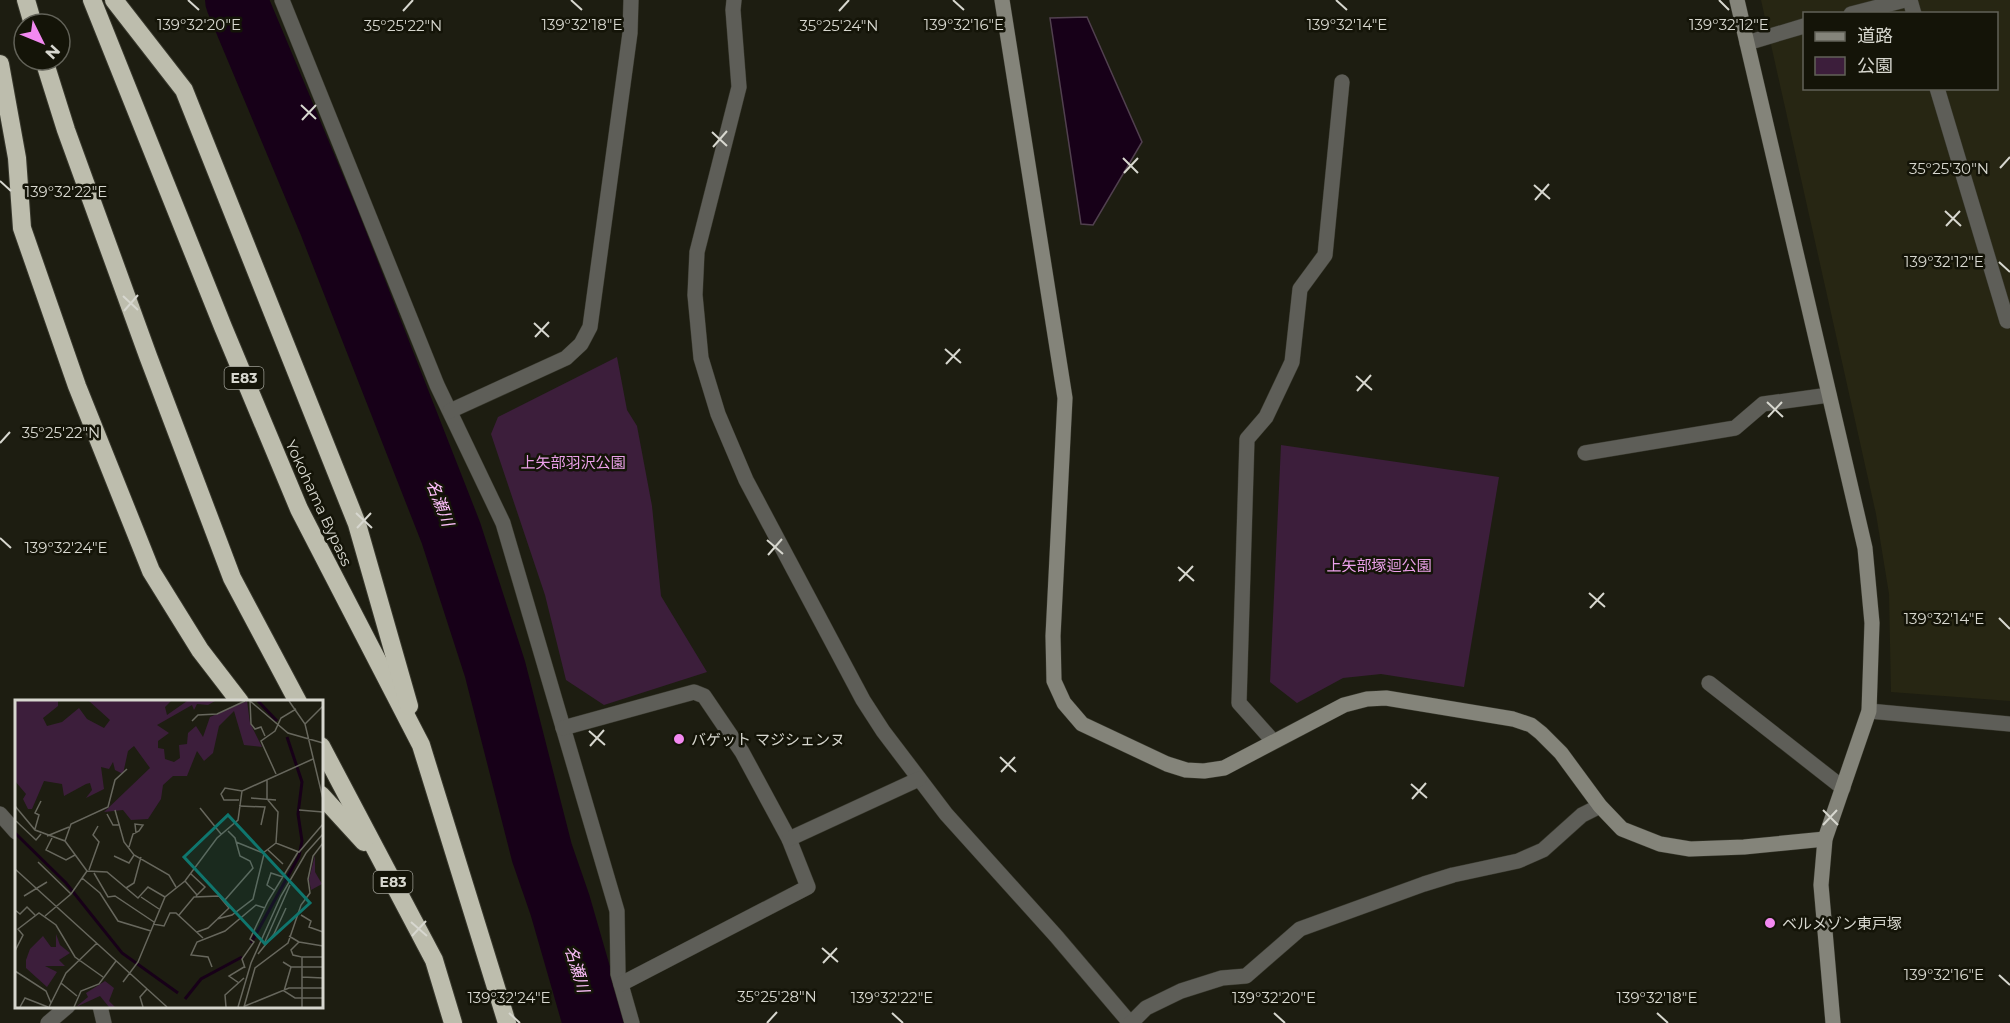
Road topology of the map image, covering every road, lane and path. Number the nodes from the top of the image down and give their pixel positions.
1 (92, 0) edge
2 (114, 0) edge
3 (282, 0) edge
4 (631, 0) edge
5 (734, 0) edge
6 (1002, 0) edge
7 (1737, 0) edge
8 (1905, 0) edge
9 (1859, 12) edge
10 (1803, 26) edge
11 (1747, 43) junction
12 (0, 64) edge
13 (48, 72) edge
14 (1342, 82) dead end
15 (1938, 90) edge
16 (2010, 320) edge
17 (1828, 395) junction
18 (450, 411) junction
19 (1586, 453) dead end
20 (1709, 682) dead end
21 (238, 700) edge
22 (297, 700) edge
23 (1869, 711) junction
24 (2010, 724) edge
25 (563, 728) junction
26 (1273, 741) junction
27 (421, 745) junction
28 (322, 748) edge
29 (919, 779) junction
30 (1843, 788) junction
31 (322, 796) edge
32 (1600, 806) junction
33 (0, 814) edge
34 (15, 831) edge
35 (789, 839) junction
36 (1825, 839) junction
37 (382, 860) junction
38 (621, 984) junction
39 (66, 1008) edge
40 (100, 1008) edge
41 (48, 1023) edge
42 (104, 1023) edge
43 (453, 1023) edge
44 (507, 1023) edge
45 (632, 1023) edge
46 (1130, 1023) edge
47 (1833, 1023) edge

1 - 27 highway, Yokohama Bypass / E83
2 - 27 highway
3 - 18 street
4 - 18 street
5 - 29 street
6 - 26 street
7 - 11 street
8 - 9 street
10 - 11 street
11 - 17 street
12 - 21 highway
13 - 22 highway
14 - 26 street
15 - 16 street
17 - 19 street
17 - 23 street
18 - 25 street
20 - 30 street
23 - 24 street
23 - 30 street
25 - 35 street
25 - 38 street
26 - 32 street
27 - 44 highway, Yokohama Bypass / E83
28 - 37 highway, E83
29 - 35 street
29 - 46 street
30 - 36 street
31 - 37 highway
32 - 36 street
32 - 46 street
33 - 34 street
35 - 38 street
36 - 47 street
37 - 43 highway, E83
38 - 45 street
39 - 41 street
40 - 42 street

